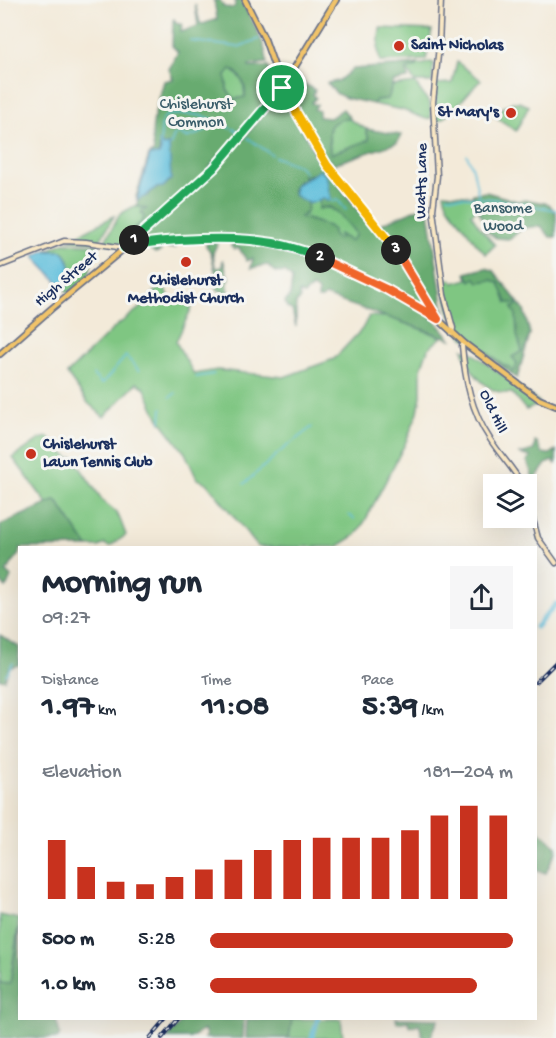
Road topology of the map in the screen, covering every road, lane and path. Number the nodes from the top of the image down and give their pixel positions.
1 (245, 0) edge
2 (336, 0) edge
3 (441, 0) edge
4 (282, 88) junction
5 (124, 248) junction
6 (0, 266) edge
7 (438, 319) junction
8 (452, 333) junction
9 (464, 343) junction
10 (0, 354) edge
11 (556, 406) edge
12 (515, 474) edge
13 (535, 528) edge
14 (556, 563) edge

1 - 4 main road
2 - 4 main road, High Street
3 - 8 main road, Watts Lane
4 - 5 main road, High Street
4 - 7 main road
5 - 6 main road
5 - 7 main road
5 - 10 main road, High Street
7 - 8 main road
8 - 9 main road
9 - 11 main road
9 - 12 main road, Old Hill
13 - 14 main road

